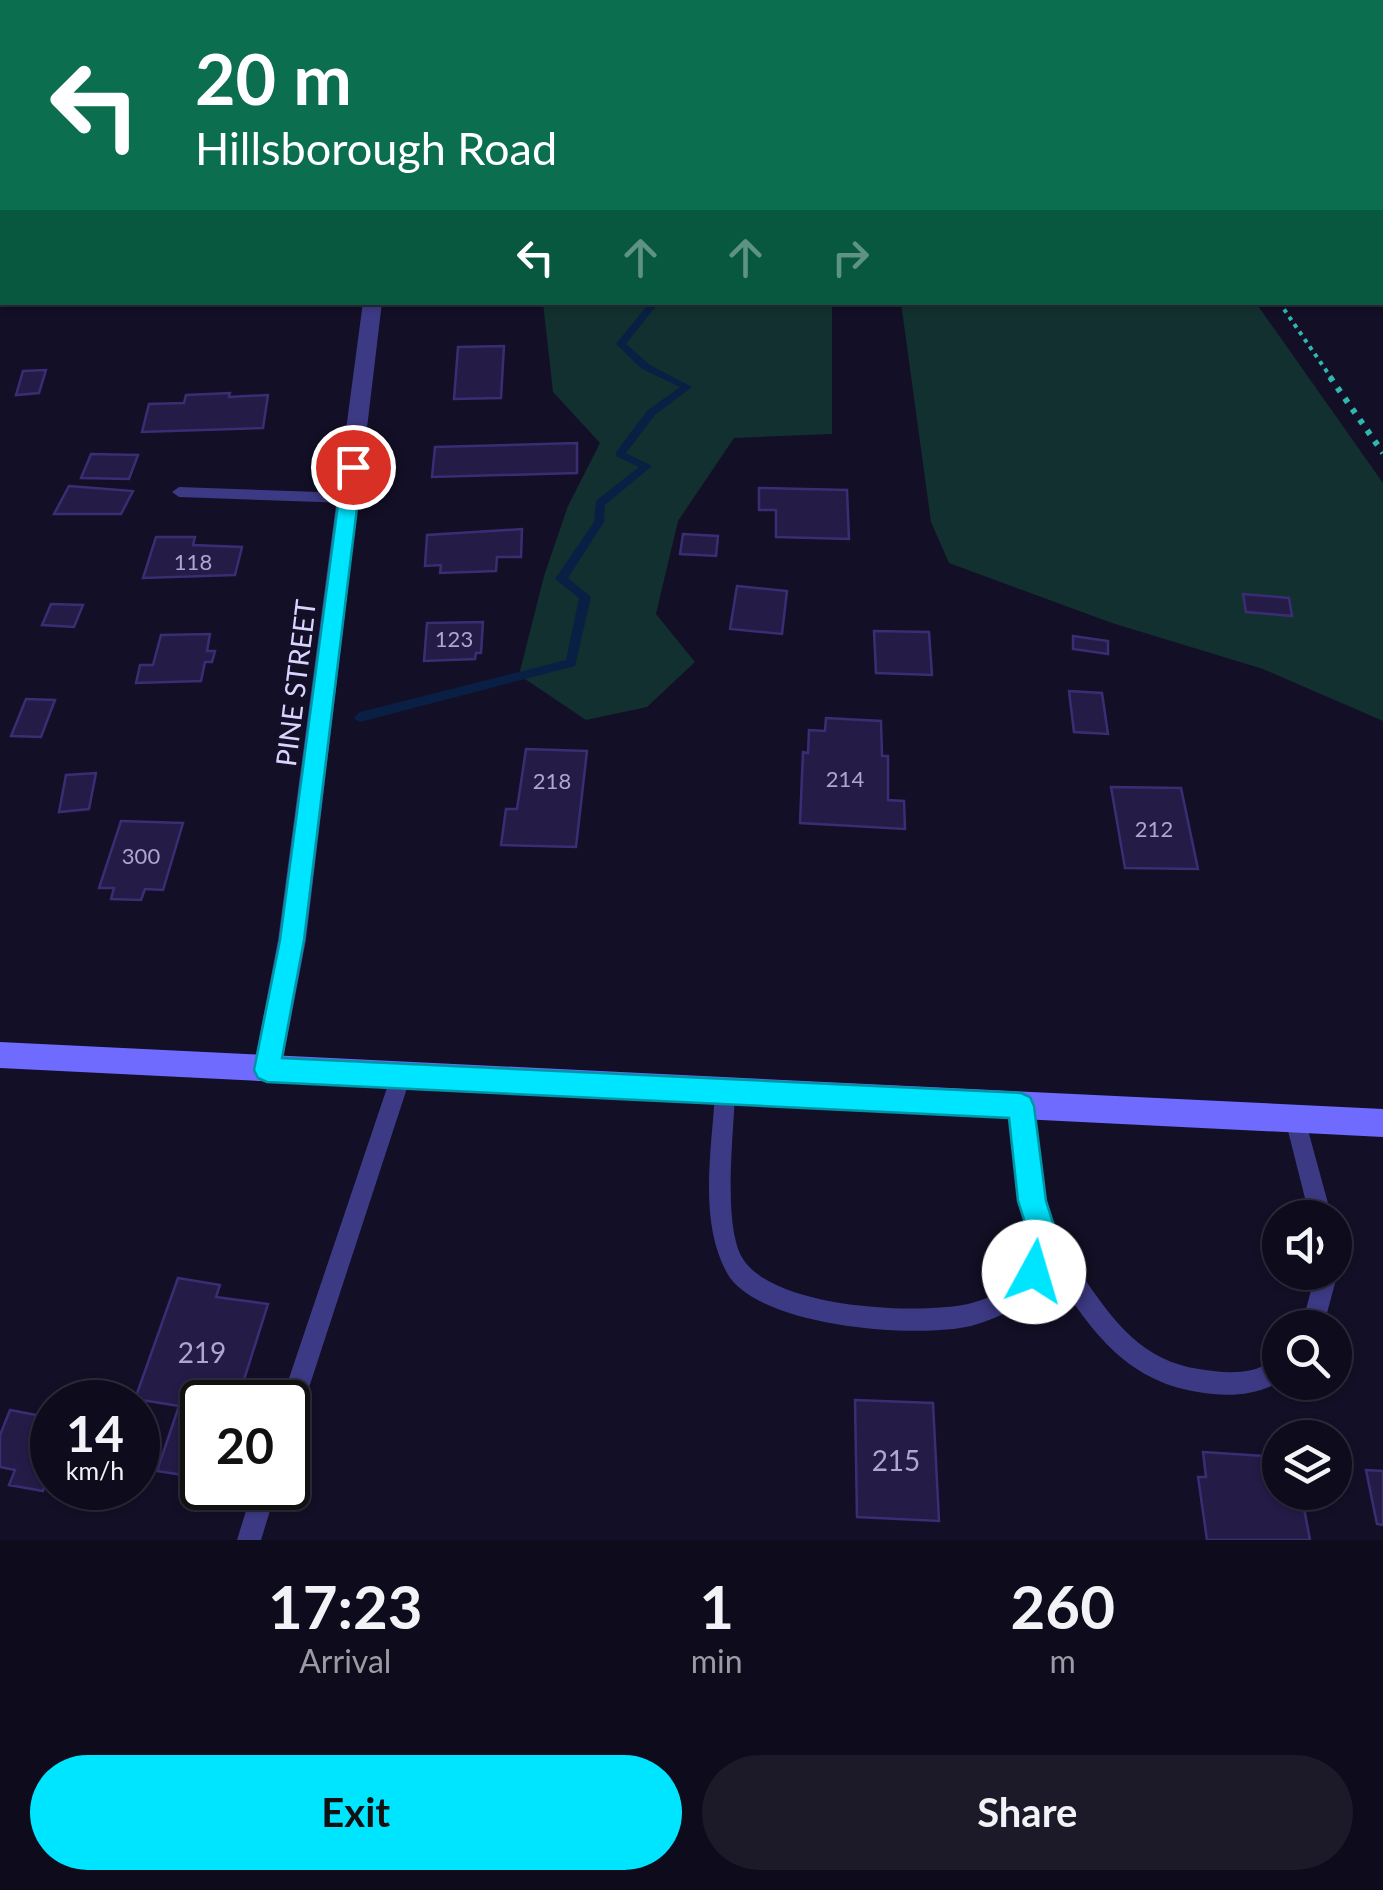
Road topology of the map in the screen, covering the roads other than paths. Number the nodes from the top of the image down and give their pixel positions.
1 (373, 305) edge
2 (180, 492) dead end
3 (349, 498) junction
4 (0, 1055) edge
5 (267, 1070) junction
6 (401, 1076) junction
7 (725, 1092) junction
8 (1021, 1106) junction
9 (1295, 1119) junction
10 (1383, 1124) edge
11 (1316, 1200) edge
12 (1043, 1235) junction
13 (1262, 1378) edge
14 (299, 1380) edge
15 (258, 1510) edge
16 (249, 1540) edge

1 - 3 street, PINE STREET
2 - 3 lane
3 - 5 street, PINE STREET
4 - 5 street
5 - 6 street
6 - 7 street
6 - 14 lane
7 - 8 street
7 - 12 lane
8 - 9 street
8 - 12 lane
9 - 10 street
9 - 11 lane
12 - 13 lane
15 - 16 lane

